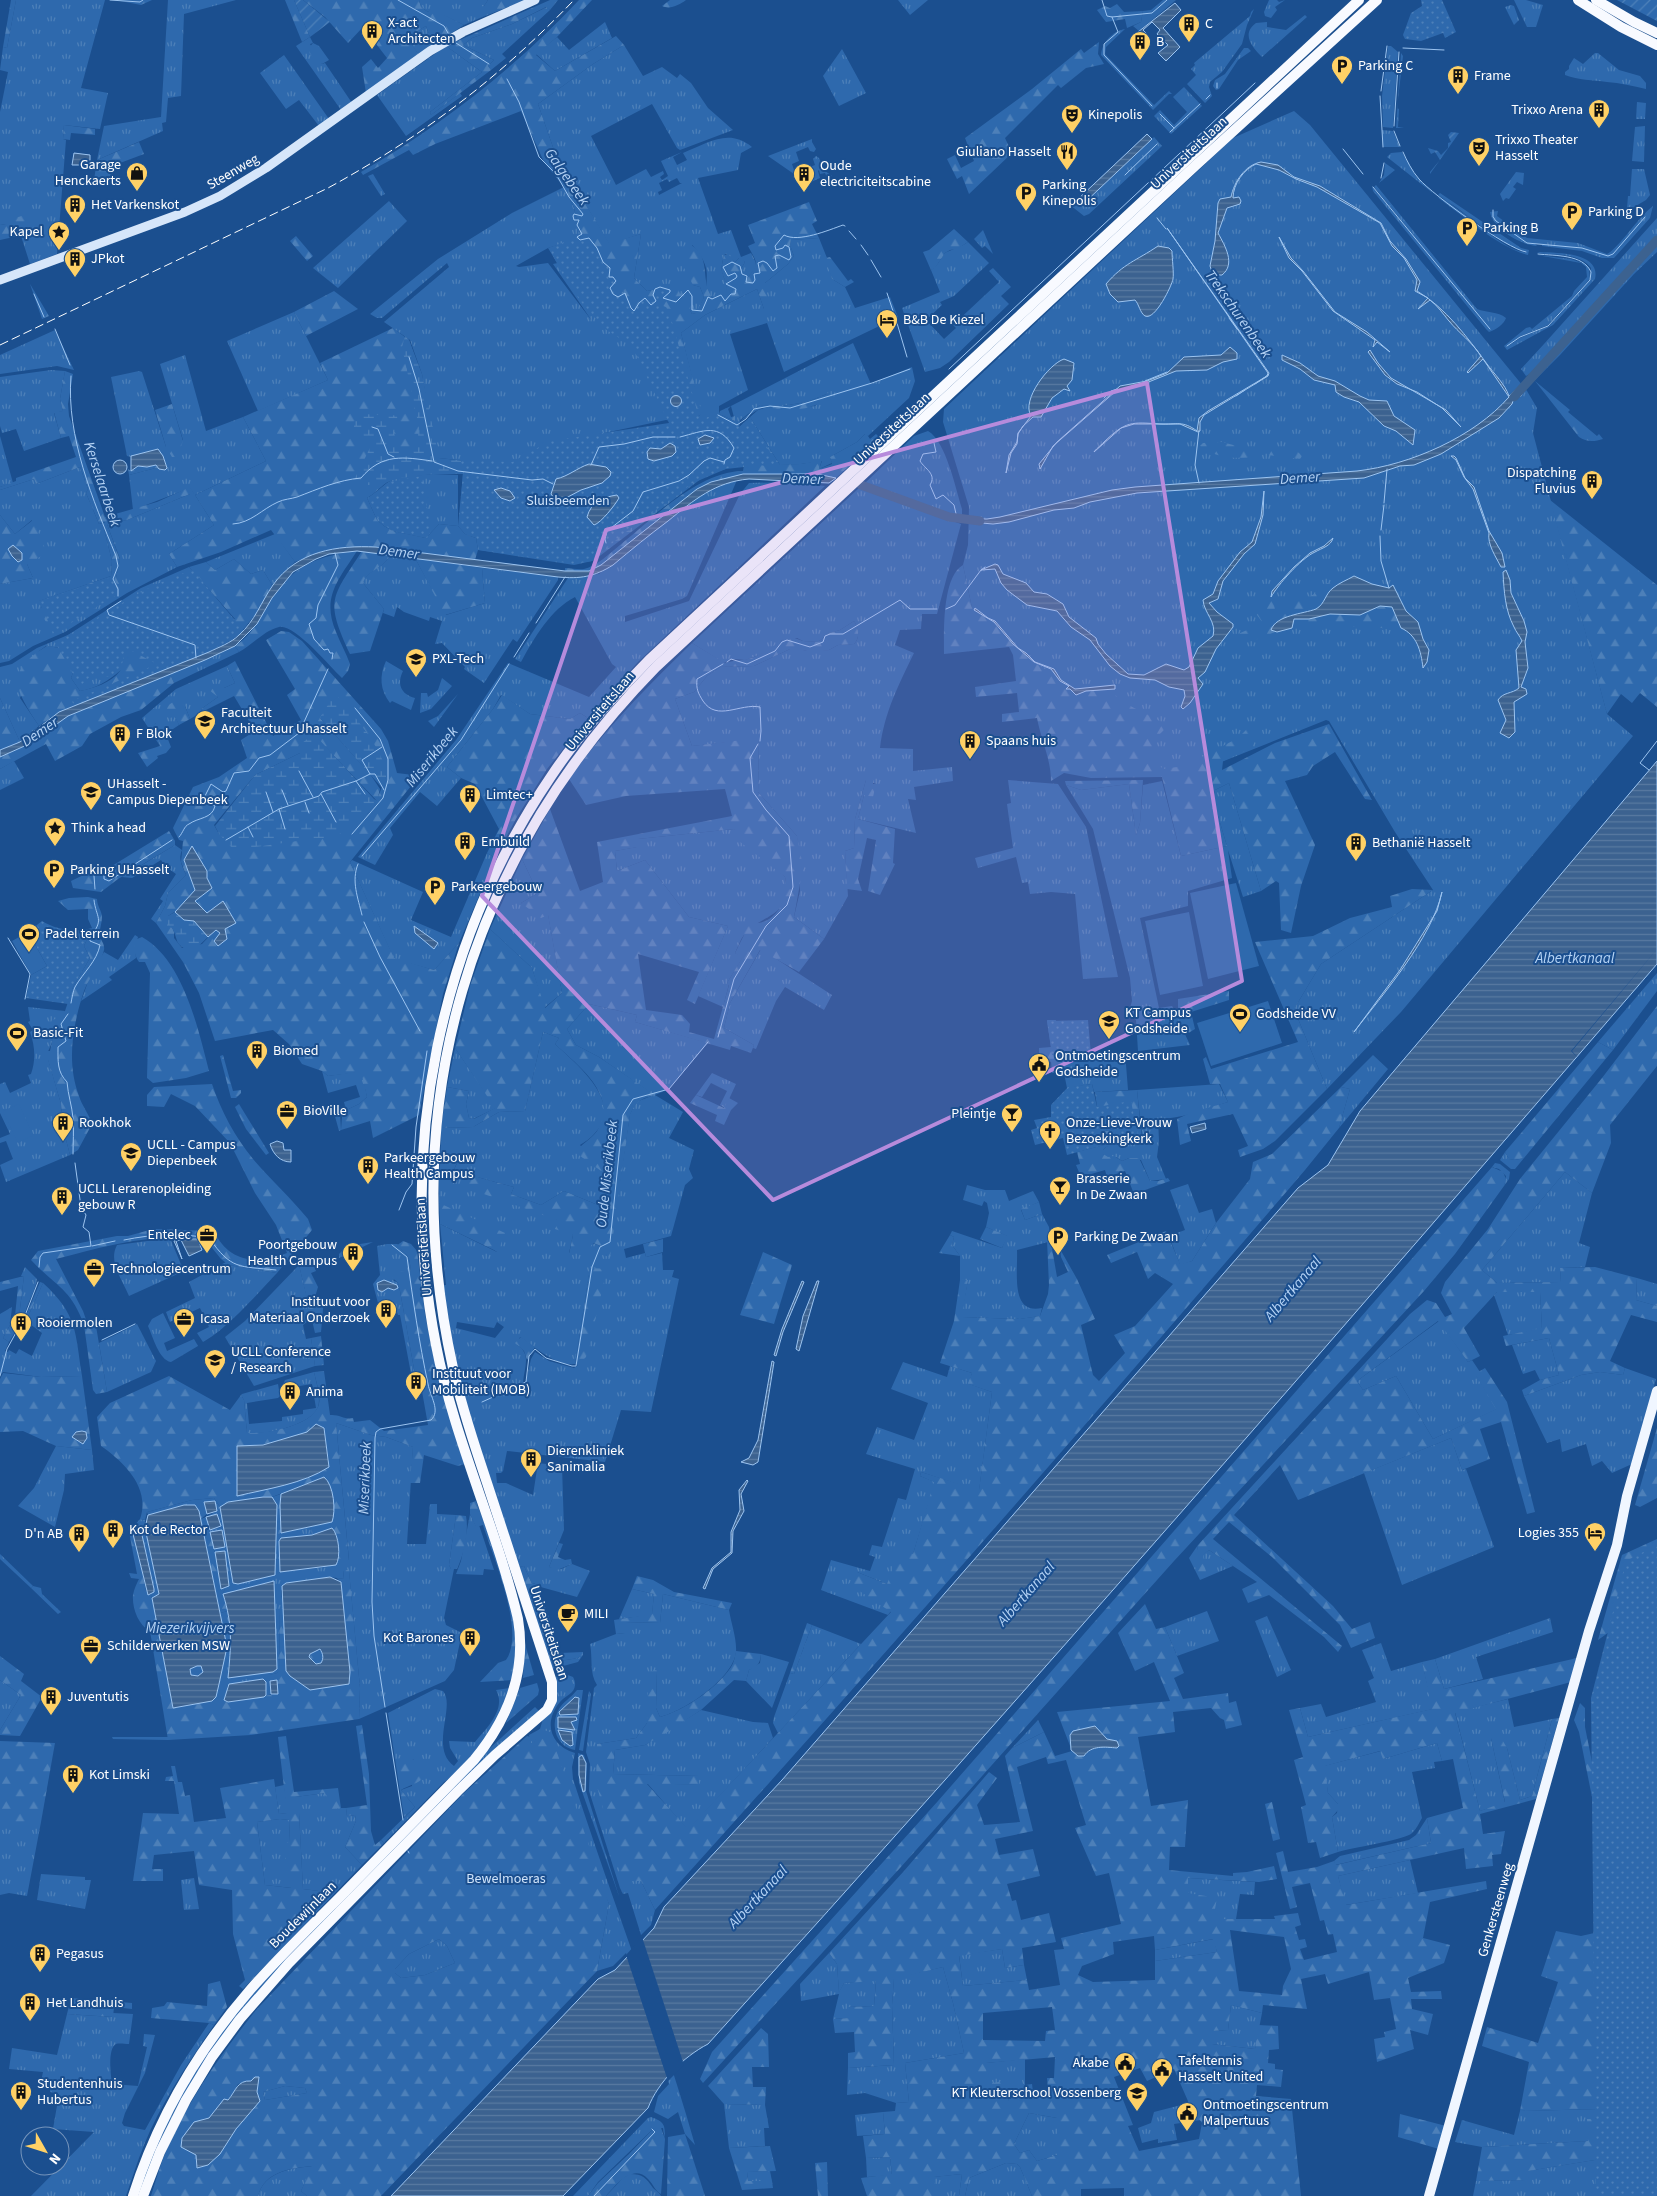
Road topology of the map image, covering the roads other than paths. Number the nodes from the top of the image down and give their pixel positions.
1 (535, 0) edge
2 (1359, 0) edge
3 (1377, 0) edge
4 (1578, 0) edge
5 (1596, 0) edge
6 (1657, 33) edge
7 (1657, 44) edge
8 (0, 280) edge
9 (1657, 1391) edge
10 (518, 1672) joint
11 (547, 1710) joint
12 (133, 2196) edge
13 (143, 2196) edge
14 (1429, 2196) edge

1 - 8 main road, Steenweg
2 - 10 highway, Universiteitslaan
3 - 11 highway, Universiteitslaan
4 - 7 highway
5 - 6 highway
9 - 14 main road, Genkersteenweg
10 - 12 highway, Boudewijnlaan
11 - 13 highway, Boudewijnlaan

